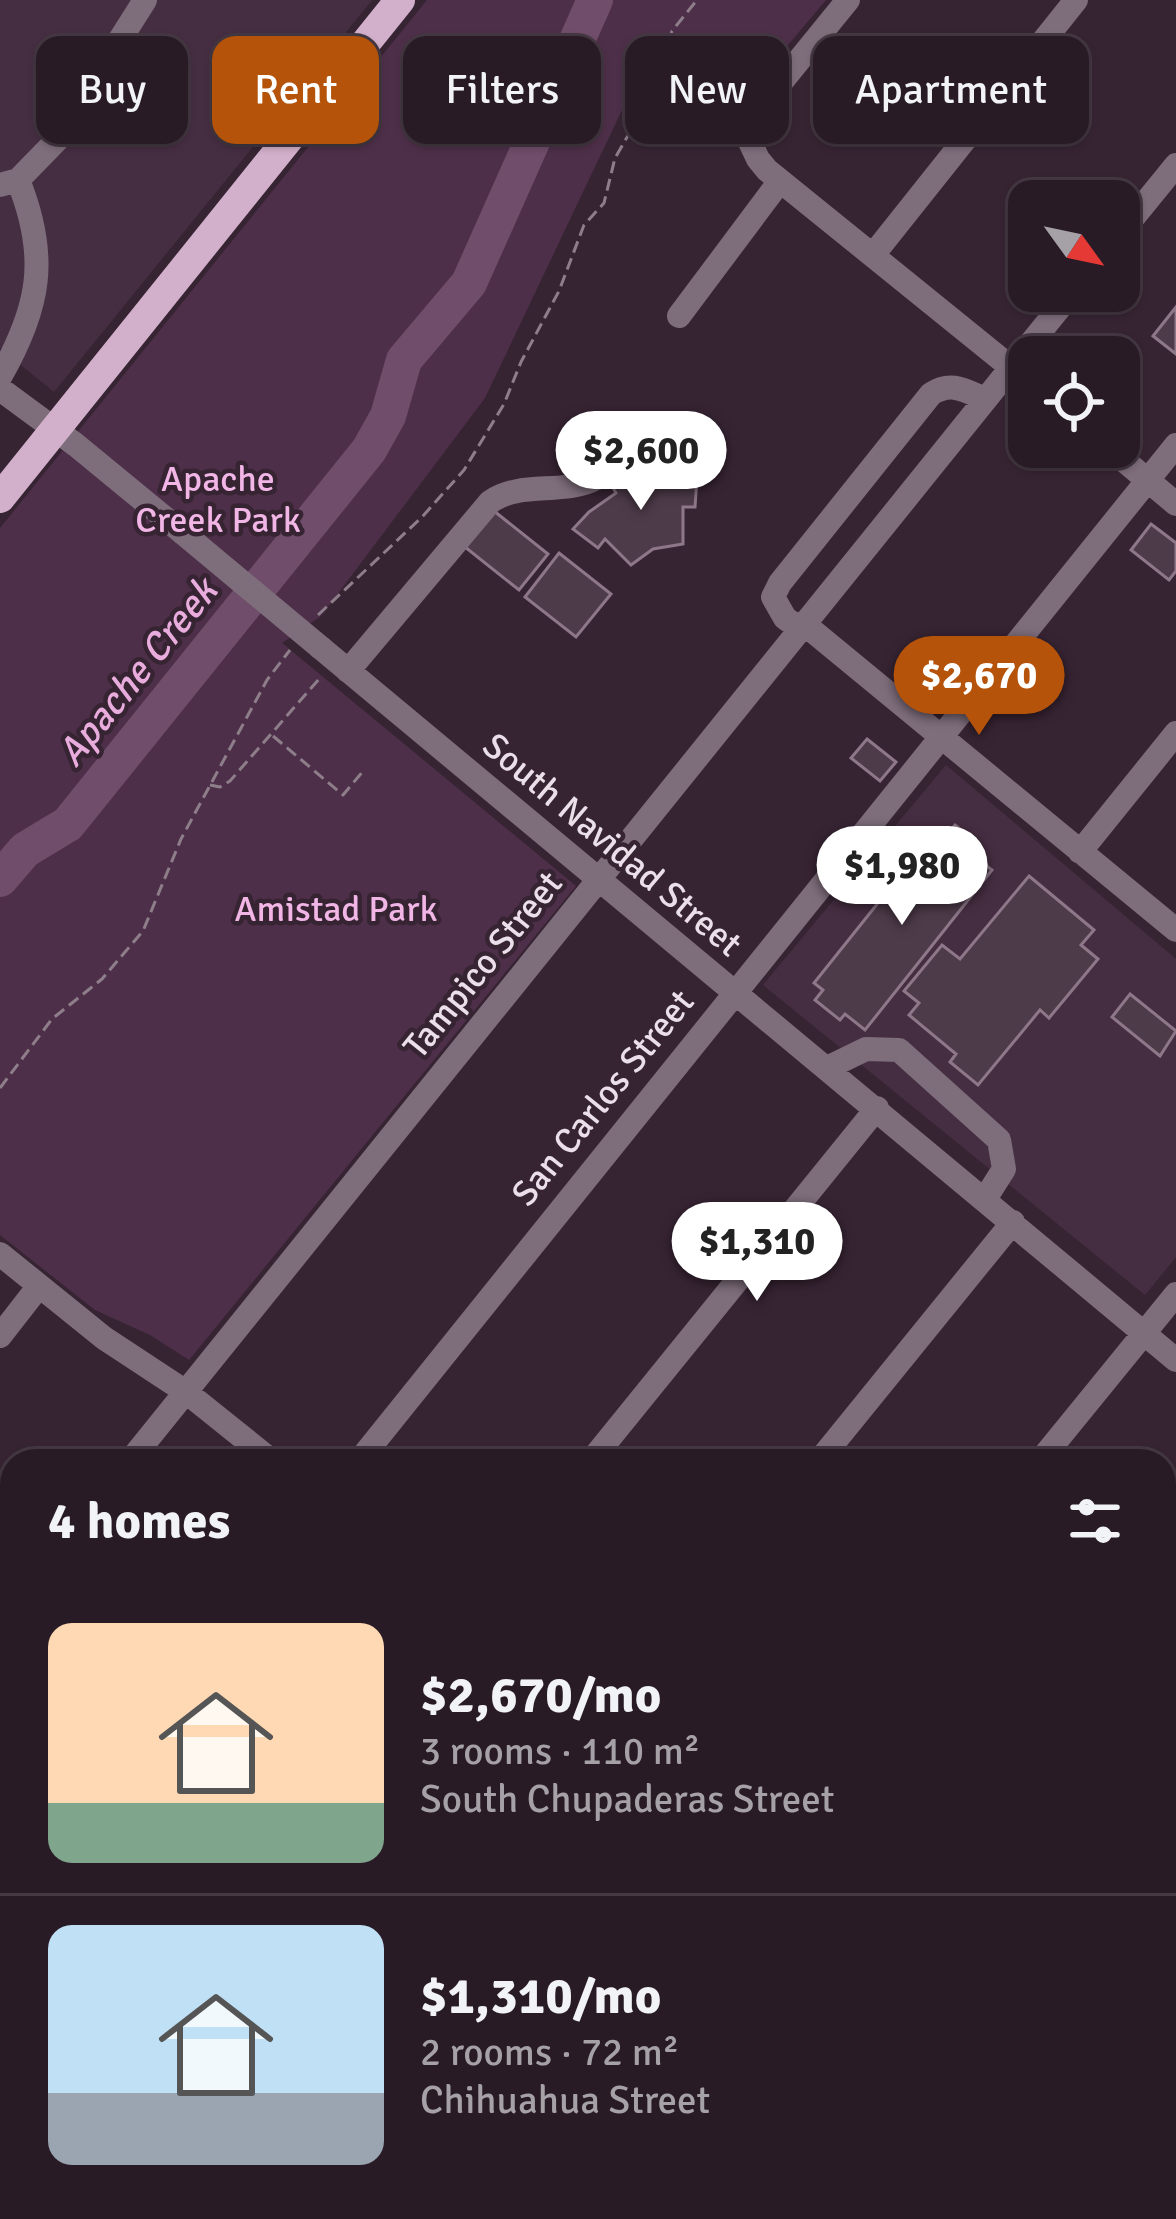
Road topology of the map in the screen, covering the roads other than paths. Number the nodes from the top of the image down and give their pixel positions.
1 (145, 0) edge
2 (400, 0) edge
3 (848, 0) edge
4 (1076, 0) edge
5 (1176, 165) edge
6 (780, 181) junction
7 (9, 183) edge
8 (1140, 209) edge
9 (873, 255) junction
10 (679, 316) dead end
11 (1008, 365) edge
12 (0, 377) edge
13 (1008, 383) edge
14 (0, 389) edge
15 (985, 399) junction
16 (56, 430) junction
17 (1176, 446) edge
18 (628, 452) dead end
19 (1133, 468) edge
20 (1148, 480) junction
21 (0, 498) edge
22 (1176, 504) edge
23 (801, 626) junction
24 (331, 664) junction
25 (1176, 733) edge
26 (941, 737) junction
27 (1081, 852) junction
28 (597, 881) junction
29 (1176, 931) edge
30 (734, 992) junction
31 (827, 1068) junction
32 (877, 1108) junction
33 (985, 1199) junction
34 (1013, 1222) junction
35 (0, 1254) edge
36 (40, 1286) junction
37 (1176, 1294) edge
38 (1144, 1334) junction
39 (0, 1336) edge
40 (1176, 1360) edge
41 (186, 1391) junction
42 (140, 1449) edge
43 (257, 1449) edge
44 (369, 1449) edge
45 (601, 1449) edge
46 (829, 1449) edge
47 (1050, 1449) edge

1 - 7 street
2 - 16 main road
3 - 6 street
4 - 9 street
5 - 8 street
6 - 9 street
6 - 10 street
7 - 12 street
9 - 11 street
13 - 15 street, Tampico Street
14 - 16 street, South Navidad Street
15 - 23 street, Tampico Street
15 - 23 street
16 - 21 main road
16 - 24 street, South Navidad Street, bridge
17 - 20 street, San Carlos Street
18 - 24 street
19 - 20 street
20 - 22 street
20 - 26 street, San Carlos Street
23 - 26 street
23 - 28 street, Tampico Street
24 - 28 street, South Navidad Street
25 - 27 street
26 - 27 street
26 - 30 street, San Carlos Street
27 - 29 street
28 - 30 street, South Navidad Street
28 - 41 street, Tampico Street
30 - 31 street, South Navidad Street
30 - 44 street, San Carlos Street
31 - 32 street, South Navidad Street
31 - 33 street
32 - 33 street, South Navidad Street
32 - 45 street
33 - 34 street, South Navidad Street
34 - 38 street, South Navidad Street
34 - 46 street
35 - 36 street
36 - 39 street
36 - 41 street
37 - 38 street
38 - 40 street, South Navidad Street
38 - 47 street
41 - 42 street, Tampico Street
41 - 43 street

